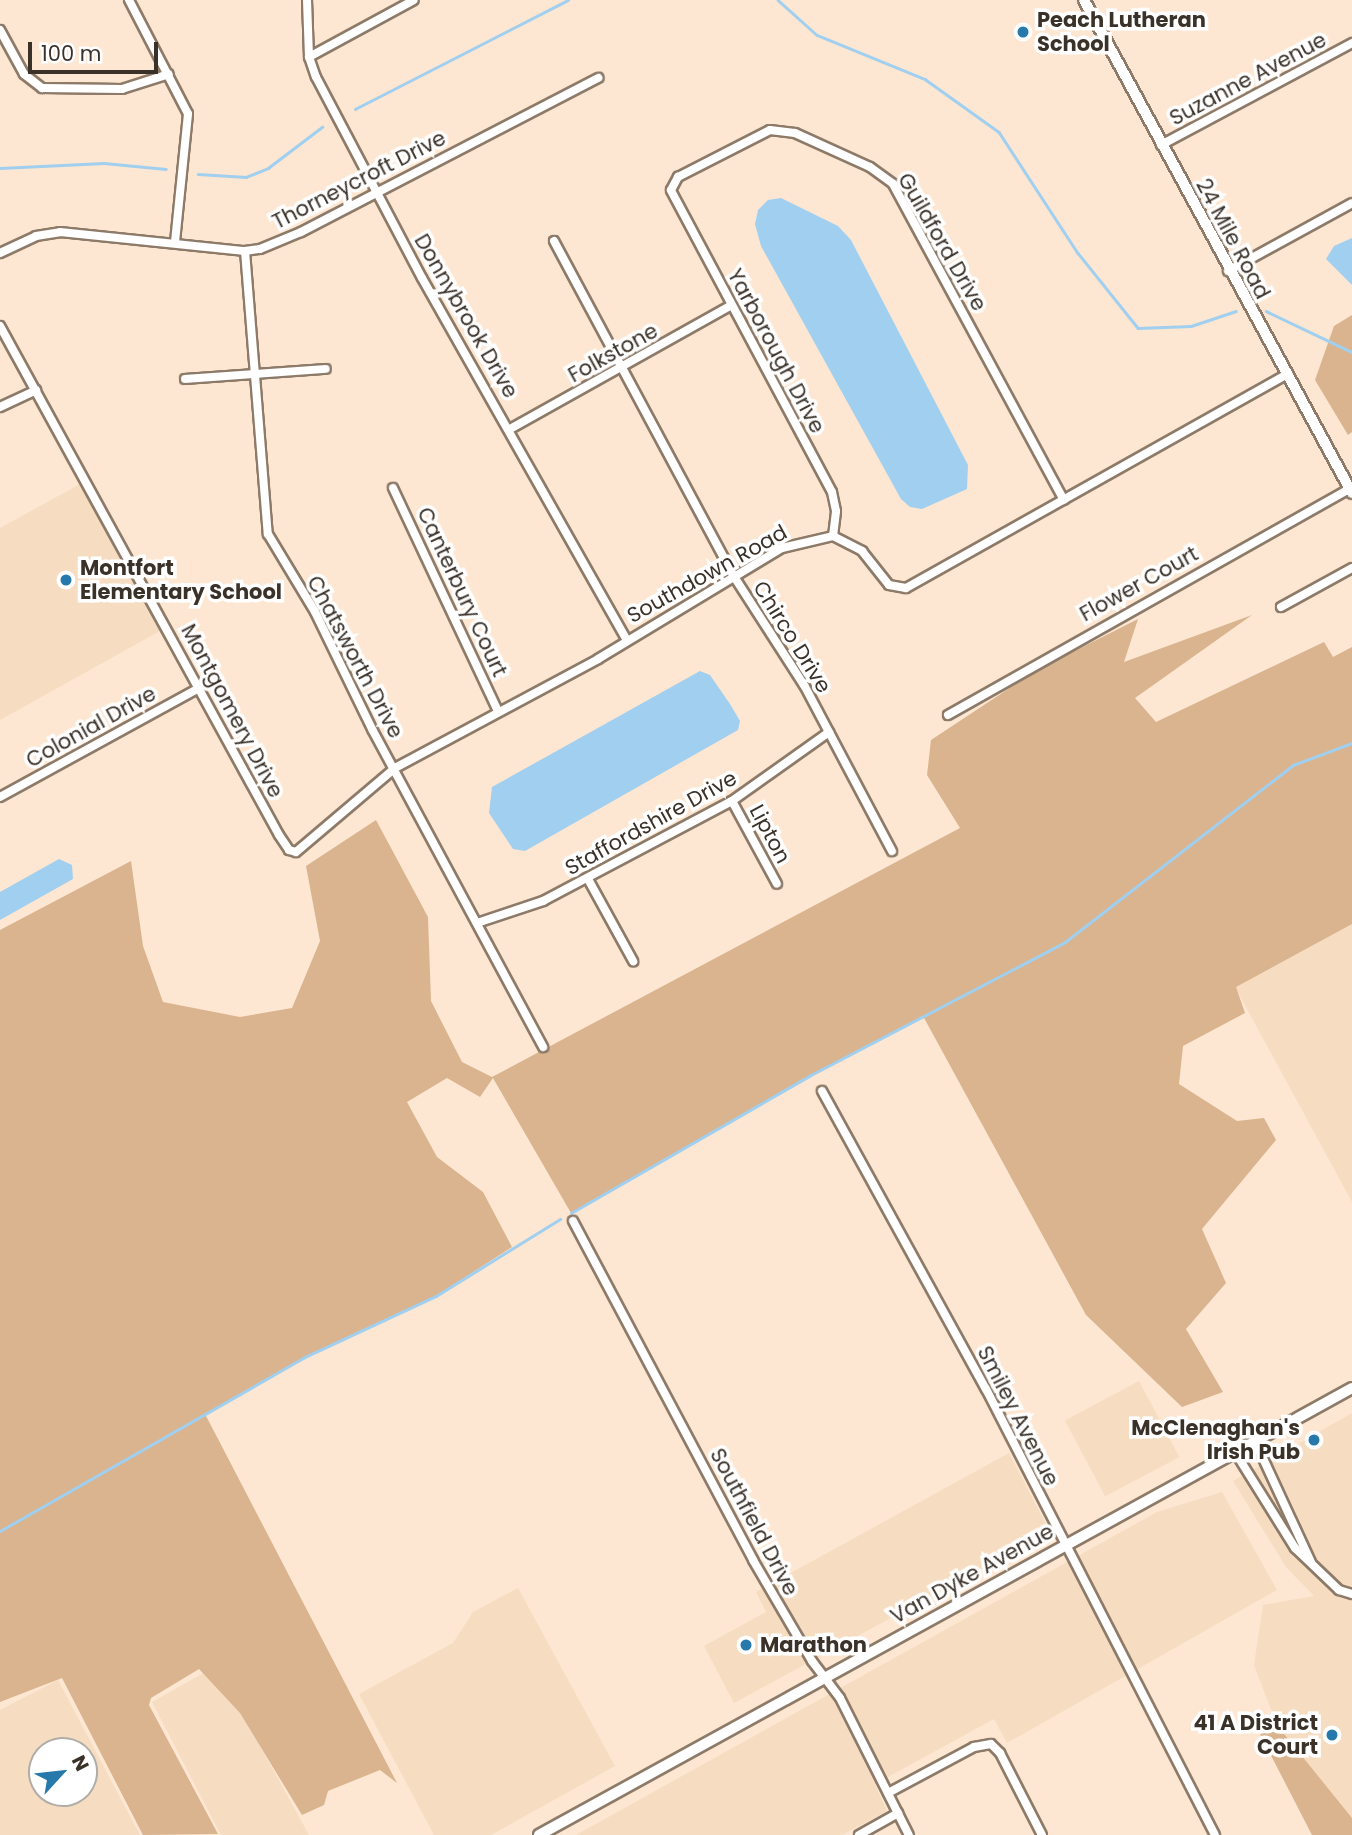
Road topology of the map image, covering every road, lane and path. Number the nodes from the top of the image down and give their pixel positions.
1 (129, 0) edge
2 (307, 0) edge
3 (414, 0) edge
4 (1084, 0) edge
5 (0, 30) edge
6 (1352, 43) edge
7 (309, 57) junction
8 (169, 74) junction
9 (598, 78) dead end
10 (1161, 145) junction
11 (671, 186) joint
12 (376, 191) junction
13 (1352, 204) edge
14 (554, 241) dead end
15 (175, 242) junction
16 (245, 251) junction
17 (0, 253) edge
18 (1228, 271) junction
19 (732, 305) junction
20 (0, 327) edge
21 (326, 369) dead end
22 (619, 370) junction
23 (253, 374) junction
24 (1286, 375) junction
25 (185, 379) dead end
26 (36, 390) junction
27 (0, 407) edge
28 (510, 429) junction
29 (393, 488) dead end
30 (1351, 491) edge
31 (1064, 500) junction
32 (833, 536) junction
33 (1352, 568) edge
34 (733, 575) junction
35 (1281, 607) dead end
36 (626, 639) junction
37 (199, 688) junction
38 (498, 711) junction
39 (948, 715) dead end
40 (829, 732) junction
41 (395, 768) junction
42 (0, 797) edge
43 (732, 801) junction
44 (892, 851) dead end
45 (292, 852) joint
46 (588, 879) junction
47 (777, 884) dead end
48 (477, 923) junction
49 (633, 961) dead end
50 (543, 1047) dead end
51 (822, 1091) dead end
52 (573, 1221) dead end
53 (1352, 1388) edge
54 (1255, 1441) junction
55 (1235, 1452) junction
56 (1065, 1545) junction
57 (1312, 1565) junction
58 (1352, 1594) edge
59 (826, 1678) junction
60 (888, 1793) junction
61 (898, 1813) junction
62 (539, 1835) edge
63 (859, 1835) edge
64 (909, 1835) edge
65 (1042, 1835) edge
66 (1215, 1835) edge

1 - 8 street
2 - 7 street, Donnybrook Drive
3 - 7 street
4 - 10 street, 24 Mile Road
5 - 8 street
6 - 10 street, Suzanne Avenue
7 - 12 street, Donnybrook Drive
8 - 15 street
9 - 12 street, Thorneycroft Drive
10 - 18 street, 24 Mile Road
11 - 19 street, Yarborough Drive
11 - 31 street, Guildford Drive
12 - 16 street, Thorneycroft Drive
12 - 28 street, Donnybrook Drive
13 - 18 street
14 - 22 street, Chirco Drive
15 - 16 street, Thorneycroft Drive
15 - 17 street, Thorneycroft Drive
16 - 23 street, Chatsworth Drive
18 - 24 street, 24 Mile Road
19 - 22 street, Folkstone
19 - 32 street, Yarborough Drive
20 - 26 street, Montgomery Drive
21 - 23 street
22 - 28 street, Folkstone
22 - 34 street, Chirco Drive
23 - 25 street
23 - 41 street, Chatsworth Drive
24 - 30 street, 24 Mile Road
24 - 31 street
26 - 27 street
26 - 37 street, Montgomery Drive
28 - 36 street, Donnybrook Drive
29 - 38 street, Canterbury Court
30 - 39 street, Flower Court
31 - 32 street
32 - 34 street, Southdown Road
33 - 35 street
34 - 36 street, Southdown Road
34 - 40 street, Chirco Drive
36 - 38 street, Southdown Road
37 - 42 street, Colonial Drive
37 - 45 street, Montgomery Drive
38 - 41 street, Southdown Road
40 - 43 street, Staffordshire Drive
40 - 44 street, Chirco Drive
41 - 45 street, Southdown Road
41 - 48 street, Chatsworth Drive
43 - 46 street, Staffordshire Drive
43 - 47 street, Lipton
46 - 48 street, Staffordshire Drive
46 - 49 street
48 - 50 street, Chatsworth Drive
51 - 56 street, Smiley Avenue
52 - 59 street, Southfield Drive
53 - 54 main road, Van Dyke Avenue
54 - 55 main road, Van Dyke Avenue
54 - 57 street
55 - 56 main road, Van Dyke Avenue
55 - 57 street
56 - 59 main road, Van Dyke Avenue
56 - 66 street, Smiley Avenue
57 - 58 street
59 - 60 street, Southfield Drive
59 - 62 main road, Van Dyke Avenue
60 - 61 street, Southfield Drive
60 - 65 street
61 - 63 street
61 - 64 street, Southfield Drive

